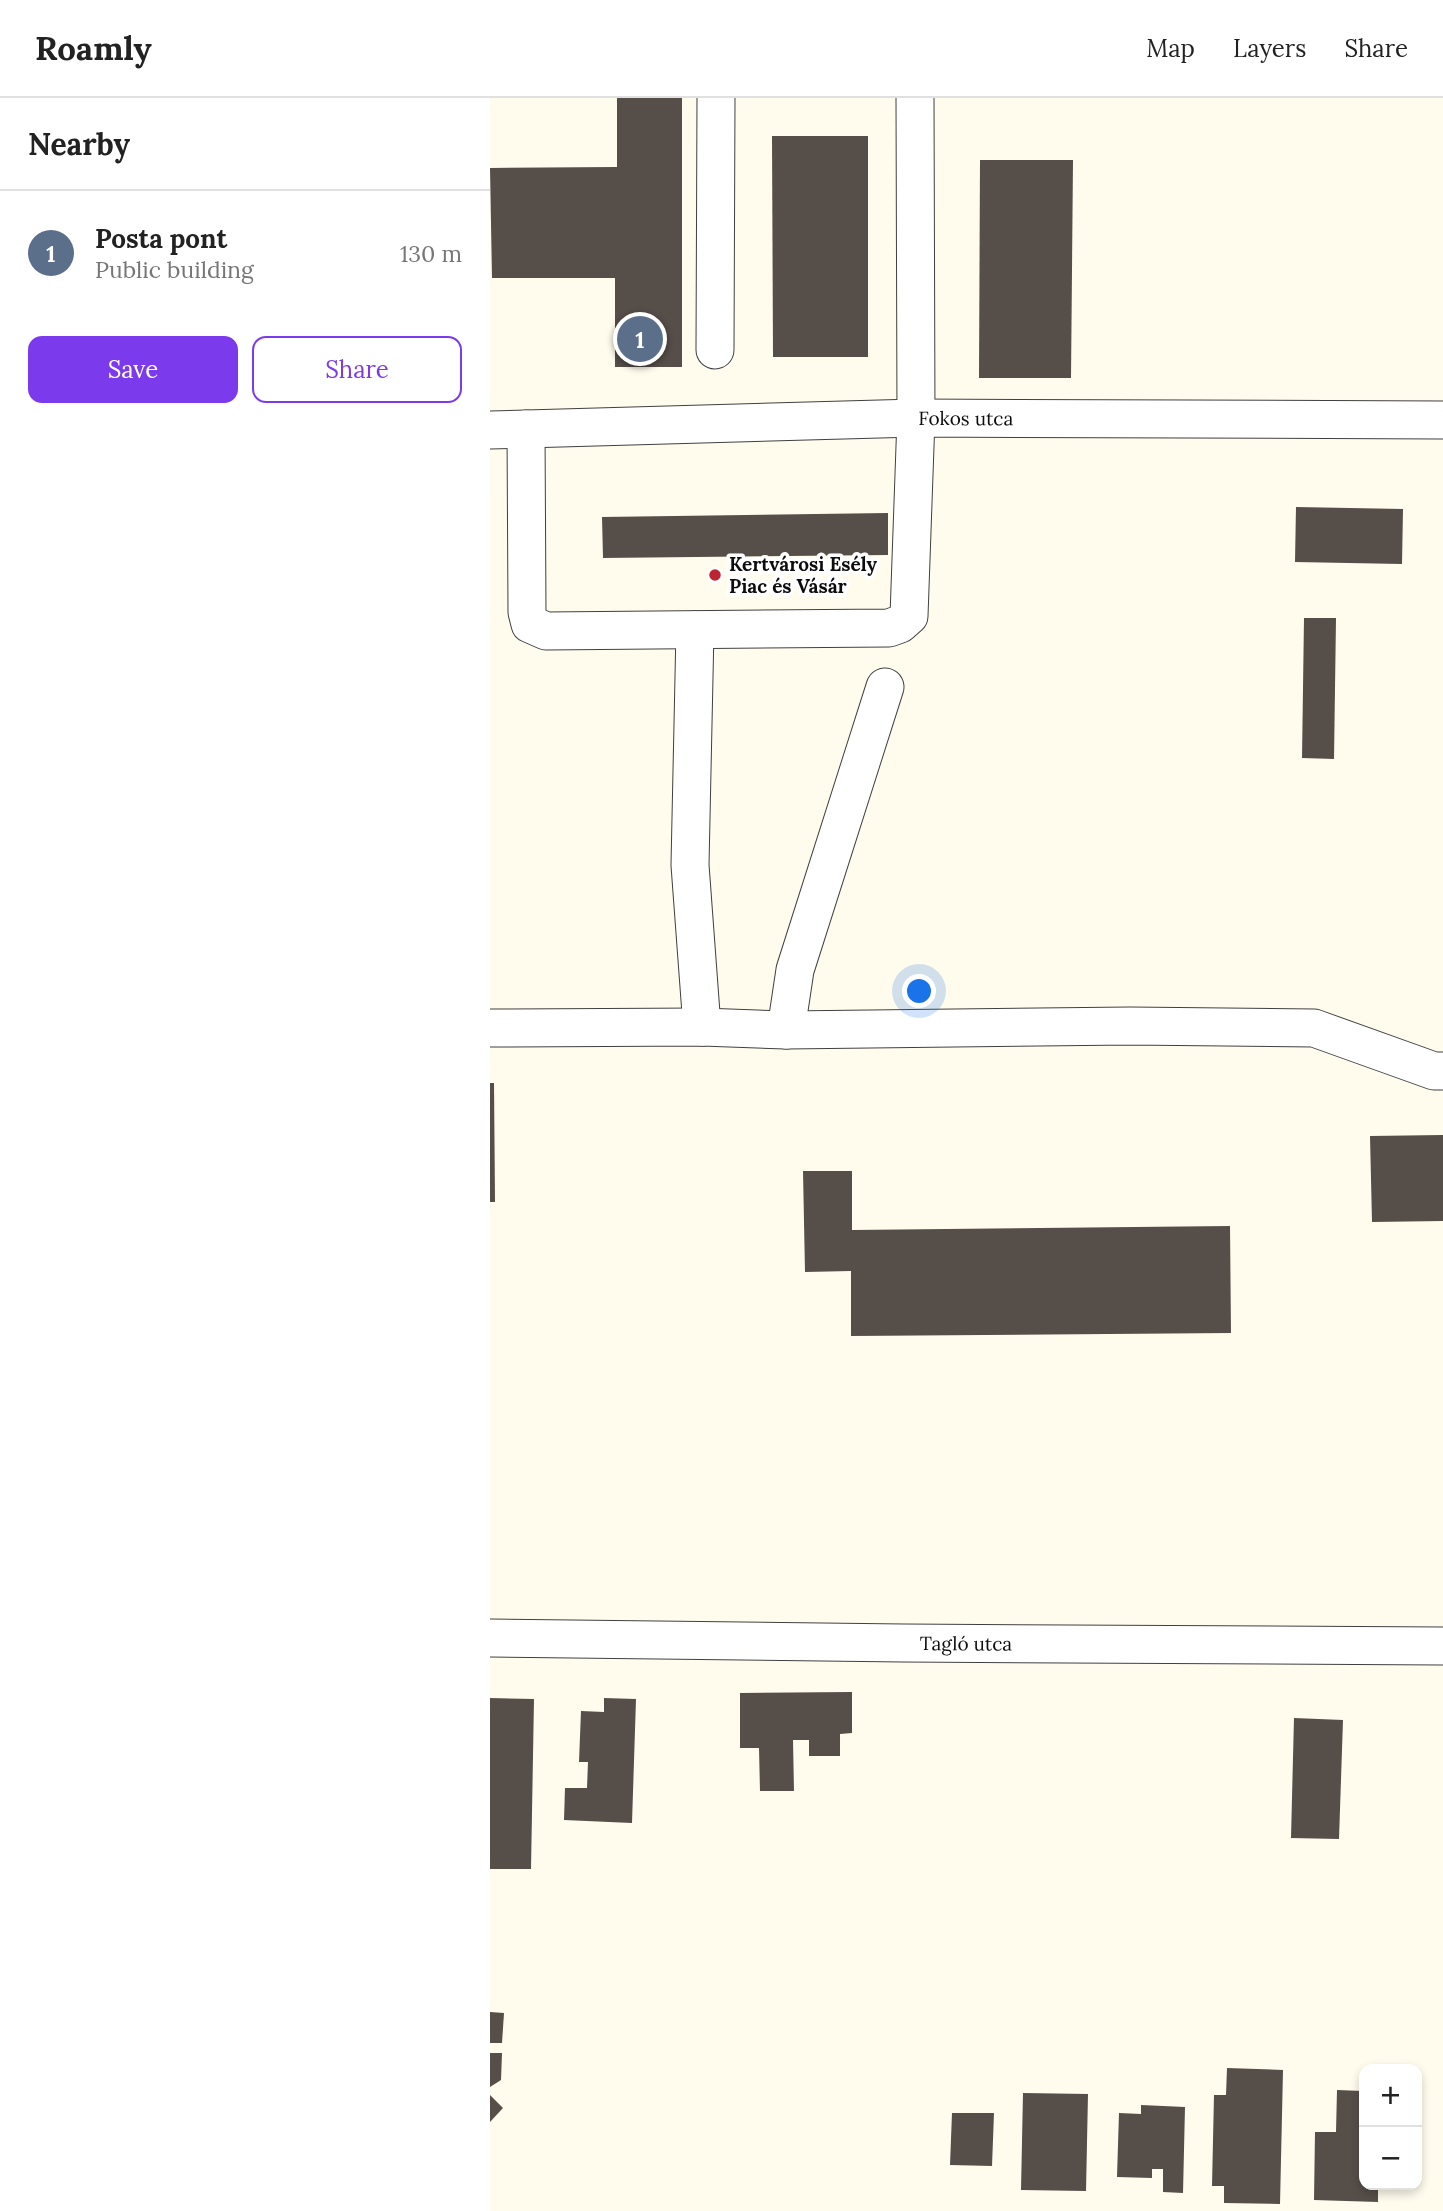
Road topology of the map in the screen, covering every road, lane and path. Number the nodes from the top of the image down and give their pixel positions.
1 (716, 98) edge
2 (915, 98) edge
3 (715, 350) dead end
4 (916, 418) junction
5 (1443, 420) edge
6 (526, 429) junction
7 (490, 430) edge
8 (695, 630) junction
9 (886, 687) dead end
10 (702, 1027) junction
11 (490, 1028) edge
12 (786, 1030) junction
13 (1443, 1071) edge
14 (490, 1638) edge
15 (1443, 1646) edge

1 - 3 street
2 - 4 street
4 - 5 street, Fokos utca
4 - 6 street, Fokos utca
4 - 8 street
6 - 7 street, Fokos utca
6 - 8 street
8 - 10 street
9 - 12 street
10 - 11 street
10 - 12 street
12 - 13 street
14 - 15 street, Tagló utca

